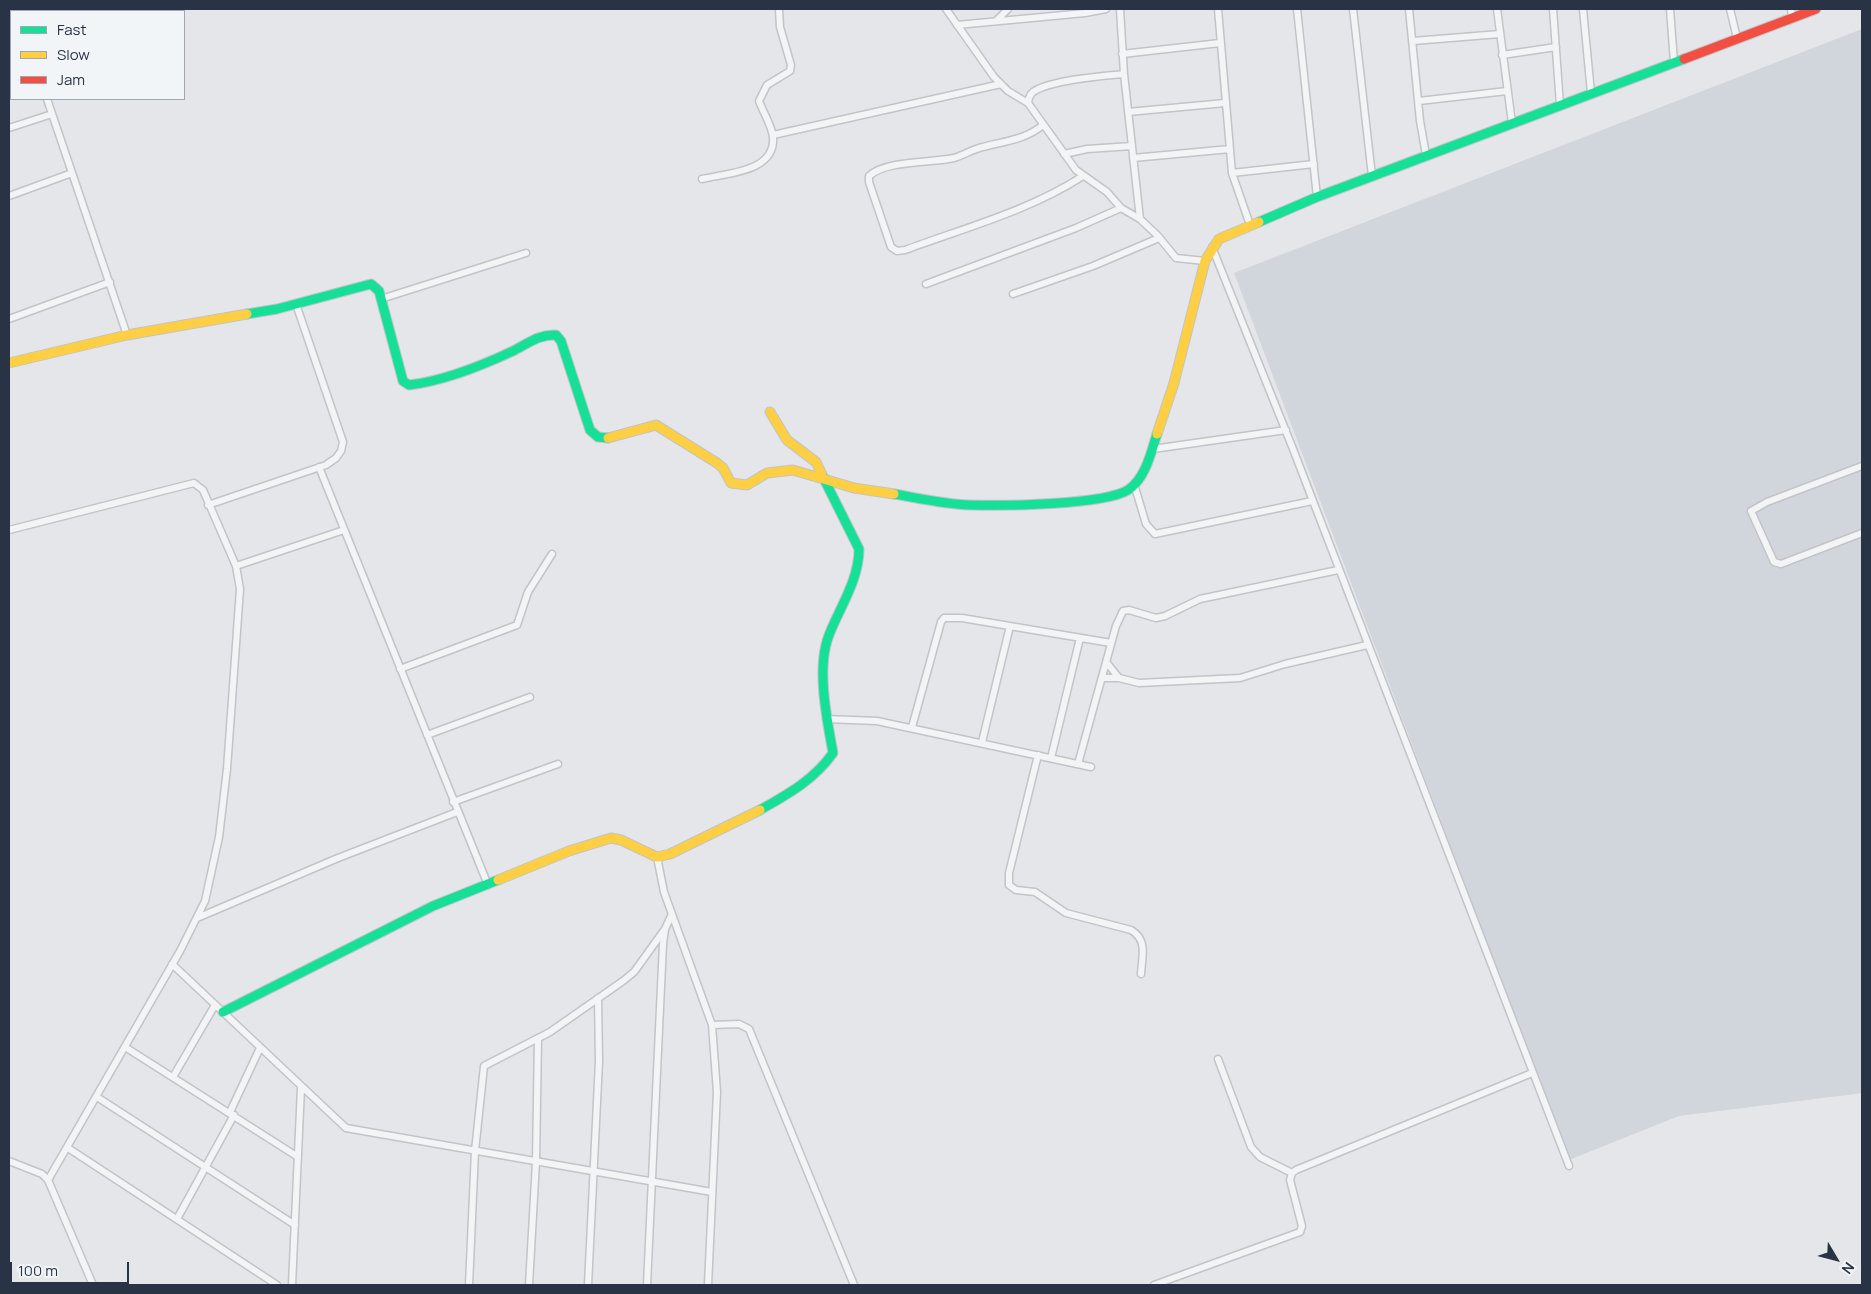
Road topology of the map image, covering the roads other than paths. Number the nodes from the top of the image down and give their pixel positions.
1 (779, 9) edge
2 (946, 9) edge
3 (1008, 9) edge
4 (1106, 9) edge
5 (1120, 9) edge
6 (1218, 9) edge
7 (1297, 9) edge
8 (1353, 9) edge
9 (1409, 9) edge
10 (1497, 9) edge
11 (1553, 9) edge
12 (1583, 9) edge
13 (1670, 9) edge
14 (1730, 9) edge
15 (1816, 9) edge
16 (1791, 13) edge
17 (996, 21) junction
18 (957, 25) junction
19 (1500, 34) junction
20 (1737, 38) junction
21 (1413, 41) junction
22 (1220, 43) junction
23 (1556, 47) junction
24 (1122, 54) junction
25 (1502, 56) junction
26 (1674, 62) junction
27 (1124, 74) junction
28 (1001, 84) junction
29 (1507, 91) junction
30 (1591, 93) junction
31 (47, 100) edge
32 (1418, 101) junction
33 (1028, 102) junction
34 (1225, 103) junction
35 (1560, 105) junction
36 (1128, 112) junction
37 (52, 114) junction
38 (1512, 123) junction
39 (1043, 126) junction
40 (9, 128) edge
41 (773, 135) junction
42 (1132, 146) junction
43 (1230, 149) junction
44 (1064, 154) junction
45 (1426, 156) junction
46 (1133, 158) junction
47 (1314, 164) junction
48 (1232, 173) junction
49 (72, 174) junction
50 (1083, 176) junction
51 (1372, 176) junction
52 (702, 179) dead end
53 (9, 196) edge
54 (1318, 197) junction
55 (1121, 208) junction
56 (1140, 219) junction
57 (1250, 224) junction
58 (1159, 238) junction
59 (1212, 247) junction
60 (526, 253) dead end
61 (1205, 261) junction
62 (110, 282) junction
63 (926, 284) dead end
64 (1013, 294) dead end
65 (381, 299) junction
66 (296, 304) junction
67 (9, 319) edge
68 (126, 335) junction
69 (9, 363) edge
70 (770, 412) dead end
71 (1286, 430) junction
72 (1153, 449) junction
73 (1862, 466) edge
74 (319, 467) junction
75 (825, 480) junction
76 (1134, 484) junction
77 (1312, 501) junction
78 (208, 505) junction
79 (9, 530) edge
80 (344, 530) junction
81 (1862, 533) edge
82 (552, 554) dead end
83 (236, 566) junction
84 (1338, 570) junction
85 (1010, 626) junction
86 (1080, 638) junction
87 (1111, 643) junction
88 (1367, 645) junction
89 (1107, 663) junction
90 (400, 669) junction
91 (1103, 678) junction
92 (1119, 678) junction
93 (530, 697) dead end
94 (826, 719) junction
95 (912, 727) junction
96 (427, 735) junction
97 (982, 742) junction
98 (1038, 755) junction
99 (1051, 758) junction
100 (558, 764) dead end
101 (1078, 764) junction
102 (1091, 767) dead end
103 (453, 802) junction
104 (456, 812) junction
105 (657, 857) junction
106 (488, 885) junction
107 (672, 914) junction
108 (197, 918) junction
109 (665, 928) junction
110 (172, 964) junction
111 (1141, 974) dead end
112 (598, 998) junction
113 (215, 1004) junction
114 (223, 1012) junction
115 (712, 1024) junction
116 (538, 1038) junction
117 (125, 1047) junction
118 (260, 1048) junction
119 (1218, 1059) dead end
120 (1532, 1073) junction
121 (173, 1077) junction
122 (301, 1088) junction
123 (97, 1097) junction
124 (232, 1114) junction
125 (68, 1148) junction
126 (475, 1151) junction
127 (298, 1157) junction
128 (9, 1161) edge
129 (536, 1162) junction
130 (1569, 1166) dead end
131 (205, 1168) junction
132 (592, 1172) junction
133 (1292, 1173) junction
134 (48, 1180) junction
135 (652, 1181) junction
136 (712, 1192) junction
137 (177, 1219) junction
138 (295, 1225) junction
139 (93, 1285) edge
140 (277, 1285) edge
141 (292, 1285) edge
142 (469, 1285) edge
143 (529, 1285) edge
144 (588, 1285) edge
145 (646, 1285) edge
146 (708, 1285) edge
147 (854, 1285) edge
148 (1154, 1285) edge

1 - 41 street
2 - 18 street
3 - 17 street
4 - 17 street
5 - 24 street
6 - 22 street
7 - 47 street
8 - 51 street
9 - 21 street
10 - 19 street
11 - 23 street
12 - 30 street
13 - 26 street
14 - 20 street
15 - 16 street
16 - 20 street
17 - 18 street
18 - 28 street
19 - 21 street
19 - 25 street
20 - 26 street
21 - 32 street
22 - 24 street
22 - 34 street
23 - 25 street
23 - 35 street
24 - 27 street
25 - 29 street
26 - 30 street
27 - 33 street
27 - 36 street
28 - 33 street
28 - 41 street
29 - 32 street
29 - 38 street
30 - 35 street
31 - 37 street
32 - 45 street
33 - 39 street
34 - 36 street
34 - 43 street
35 - 38 street
36 - 42 street
37 - 40 street
37 - 49 street
38 - 45 street
39 - 44 street
39 - 50 street
41 - 52 street
42 - 44 street
42 - 46 street
43 - 46 street
43 - 48 street
44 - 50 street
45 - 51 street
46 - 56 street
47 - 48 street
47 - 54 street
48 - 57 street
49 - 53 street
49 - 62 street
50 - 55 street
51 - 54 street
54 - 57 street
55 - 56 street
55 - 63 street
56 - 58 street
57 - 59 street
58 - 61 street
58 - 64 street
59 - 61 street
59 - 71 street
60 - 65 street
61 - 72 street
62 - 67 street
62 - 68 street
65 - 66 street
65 - 75 street
66 - 68 street
66 - 74 street
68 - 69 street
70 - 75 street
71 - 72 street
71 - 77 street
72 - 76 street
73 - 81 street
74 - 78 street
74 - 80 street
75 - 76 street
75 - 94 street
76 - 77 street
77 - 84 street
78 - 79 street
78 - 83 street
80 - 83 street
80 - 90 street
82 - 90 street
83 - 108 street
84 - 87 street
84 - 88 street
85 - 86 street
85 - 95 street
85 - 97 street
86 - 87 street
86 - 99 street
87 - 89 street
88 - 92 street
88 - 120 street
89 - 91 street
89 - 92 street
90 - 96 street
91 - 92 street
91 - 101 street
93 - 96 street
94 - 95 street
94 - 105 street
95 - 97 street
96 - 103 street
97 - 98 street
98 - 99 street
98 - 111 street
99 - 101 street
100 - 103 street
101 - 102 street
103 - 104 street
104 - 106 street
104 - 108 street
105 - 106 street
105 - 107 street
106 - 114 street
107 - 109 street
107 - 115 street
108 - 110 street
109 - 112 street
109 - 135 street
110 - 113 street
110 - 117 street
112 - 116 street
112 - 132 street
113 - 114 street
113 - 121 street
114 - 118 street
115 - 136 street
115 - 147 street
116 - 126 street
116 - 129 street
117 - 121 street
117 - 123 street
118 - 122 street
118 - 124 street
119 - 133 street
120 - 130 street
120 - 133 street
121 - 124 street
122 - 126 street
122 - 127 street
123 - 125 street
123 - 131 street
124 - 127 street
124 - 131 street
125 - 134 street
125 - 137 street
126 - 129 street
126 - 142 street
127 - 138 street
128 - 134 street
129 - 132 street
129 - 143 street
131 - 137 street
131 - 138 street
132 - 135 street
132 - 144 street
133 - 148 street
134 - 139 street
135 - 136 street
135 - 145 street
136 - 146 street
137 - 140 street
138 - 141 street

